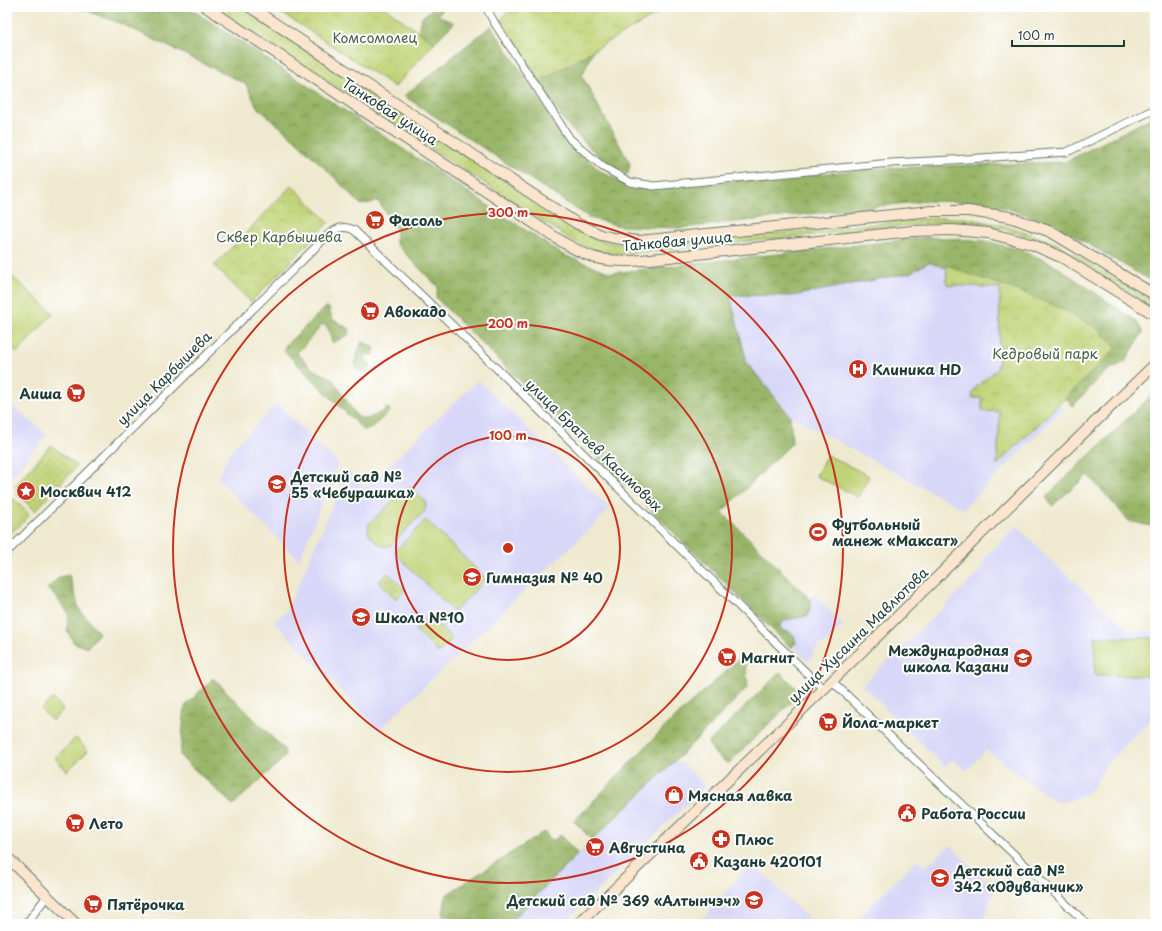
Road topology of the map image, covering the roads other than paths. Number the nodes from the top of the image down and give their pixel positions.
1 (206, 7) edge
2 (250, 7) edge
3 (487, 7) edge
4 (1155, 109) edge
5 (342, 226) joint
6 (1155, 295) edge
7 (1155, 315) edge
8 (1155, 364) edge
9 (7, 552) edge
10 (832, 681) junction
11 (823, 689) junction
12 (7, 857) edge
13 (47, 896) junction
14 (26, 924) edge
15 (76, 924) edge
16 (578, 924) edge
17 (1087, 924) edge

1 - 7 main road, Танковая улица
2 - 6 main road, Танковая улица
3 - 4 street
5 - 9 street, улица Карбышева
5 - 11 street, улица Братьев Касимовых
8 - 10 main road, улица Хусаина Мавлютова
10 - 11 main road, улица Хусаина Мавлютова
10 - 17 street
11 - 16 main road, улица Хусаина Мавлютова
12 - 13 main road
13 - 14 street
13 - 15 main road

